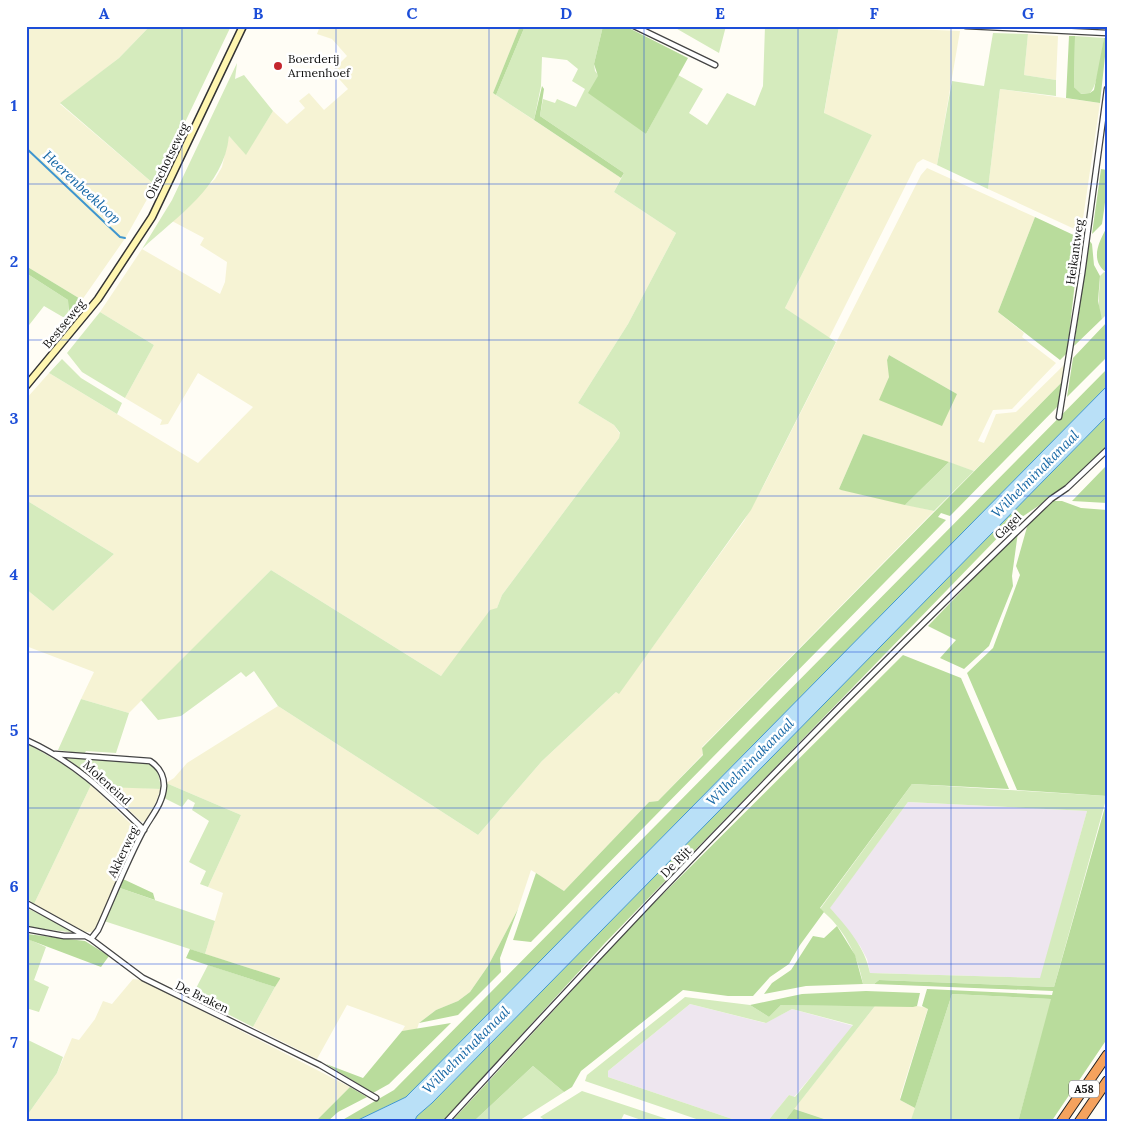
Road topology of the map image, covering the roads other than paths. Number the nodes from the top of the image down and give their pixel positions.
1 (243, 26) edge
2 (634, 26) edge
3 (966, 26) edge
4 (1107, 33) edge
5 (715, 65) dead end
6 (1107, 89) edge
7 (98, 299) joint
8 (26, 386) edge
9 (1059, 416) dead end
10 (1107, 450) edge
11 (924, 620) joint
12 (26, 740) edge
13 (55, 754) junction
14 (161, 771) joint
15 (144, 830) junction
16 (26, 903) edge
17 (26, 929) edge
18 (89, 938) junction
19 (1107, 1055) edge
20 (1107, 1081) edge
21 (376, 1098) dead end
22 (446, 1122) edge
23 (1061, 1122) edge
24 (1079, 1122) edge

1 - 7 main road, Oirschotseweg
2 - 5 street
3 - 4 street
6 - 9 street, Heikantweg
7 - 8 main road, Bestseweg
10 - 11 street, Gagel
11 - 22 street, De Rijt
12 - 13 street, Moleneind
13 - 14 street, Moleneind
13 - 15 street, Moleneind
14 - 15 street, Akkerweg
15 - 18 street, Akkerweg
16 - 18 street, De Braken
17 - 18 street
18 - 21 street, De Braken
19 - 23 highway, A58
20 - 24 highway, A58

